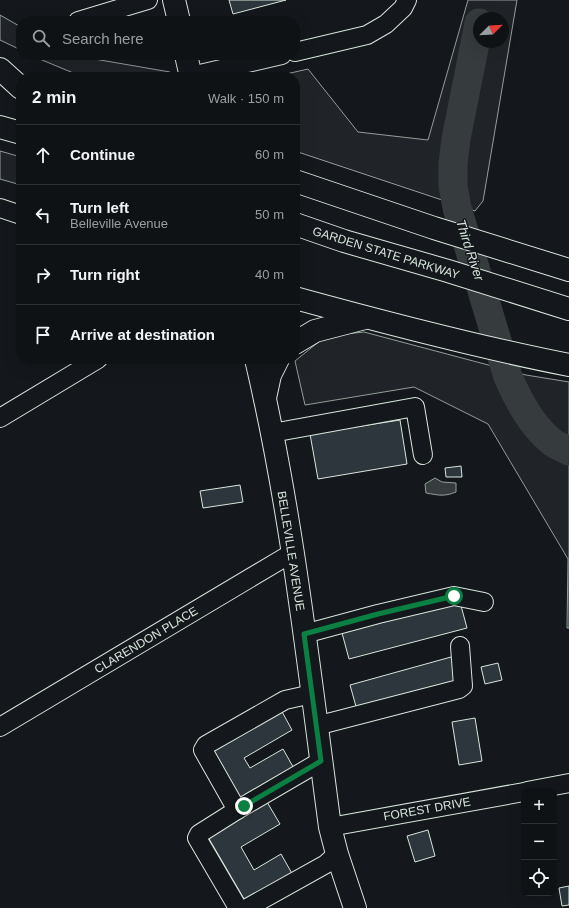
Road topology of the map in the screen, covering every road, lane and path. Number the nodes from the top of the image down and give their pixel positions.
1 (148, 0) edge
2 (174, 0) edge
3 (407, 0) edge
4 (95, 16) edge
5 (178, 16) edge
6 (300, 51) edge
7 (187, 60) edge
8 (260, 60) edge
9 (0, 69) edge
10 (190, 72) edge
11 (208, 72) edge
12 (0, 84) edge
13 (16, 84) edge
14 (16, 88) edge
15 (0, 126) edge
16 (16, 131) edge
17 (300, 183) edge
18 (0, 208) edge
19 (16, 213) edge
20 (300, 226) edge
21 (569, 270) edge
22 (300, 299) edge
23 (569, 309) edge
24 (366, 318) junction
25 (300, 340) edge
26 (90, 364) edge
27 (257, 364) edge
28 (276, 364) edge
29 (569, 365) edge
30 (265, 398) junction
31 (0, 418) edge
32 (272, 433) junction
33 (423, 455) dead end
34 (292, 552) junction
35 (484, 602) dead end
36 (304, 634) junction
37 (460, 646) dead end
38 (312, 694) junction
39 (316, 726) junction
40 (0, 727) edge
41 (321, 761) junction
42 (569, 783) edge
43 (542, 788) edge
44 (521, 792) edge
45 (237, 810) junction
46 (330, 826) junction
47 (337, 854) junction
48 (238, 908) edge
49 (247, 908) edge
50 (355, 908) edge

1 - 4 street
2 - 5 main road
3 - 6 street
7 - 10 main road
8 - 11 street
9 - 13 main road
12 - 14 main road
15 - 16 main road
17 - 21 main road
18 - 19 street
20 - 23 main road, GARDEN STATE PARKWAY
22 - 24 main road
24 - 25 main road
24 - 29 main road
26 - 31 street
27 - 30 main road, BELLEVILLE AVENUE
28 - 30 main road
30 - 32 main road, BELLEVILLE AVENUE
32 - 33 street
32 - 34 main road, BELLEVILLE AVENUE
34 - 36 main road, BELLEVILLE AVENUE
34 - 40 street, CLARENDON PLACE
35 - 36 street
36 - 38 main road, BELLEVILLE AVENUE
37 - 39 street
38 - 39 main road, BELLEVILLE AVENUE
38 - 45 street
39 - 41 main road, BELLEVILLE AVENUE
41 - 45 street
41 - 46 main road, BELLEVILLE AVENUE
42 - 43 street, FOREST DRIVE
44 - 46 street, FOREST DRIVE
45 - 48 street
46 - 47 main road, BELLEVILLE AVENUE
47 - 49 street
47 - 50 main road, BELLEVILLE AVENUE

